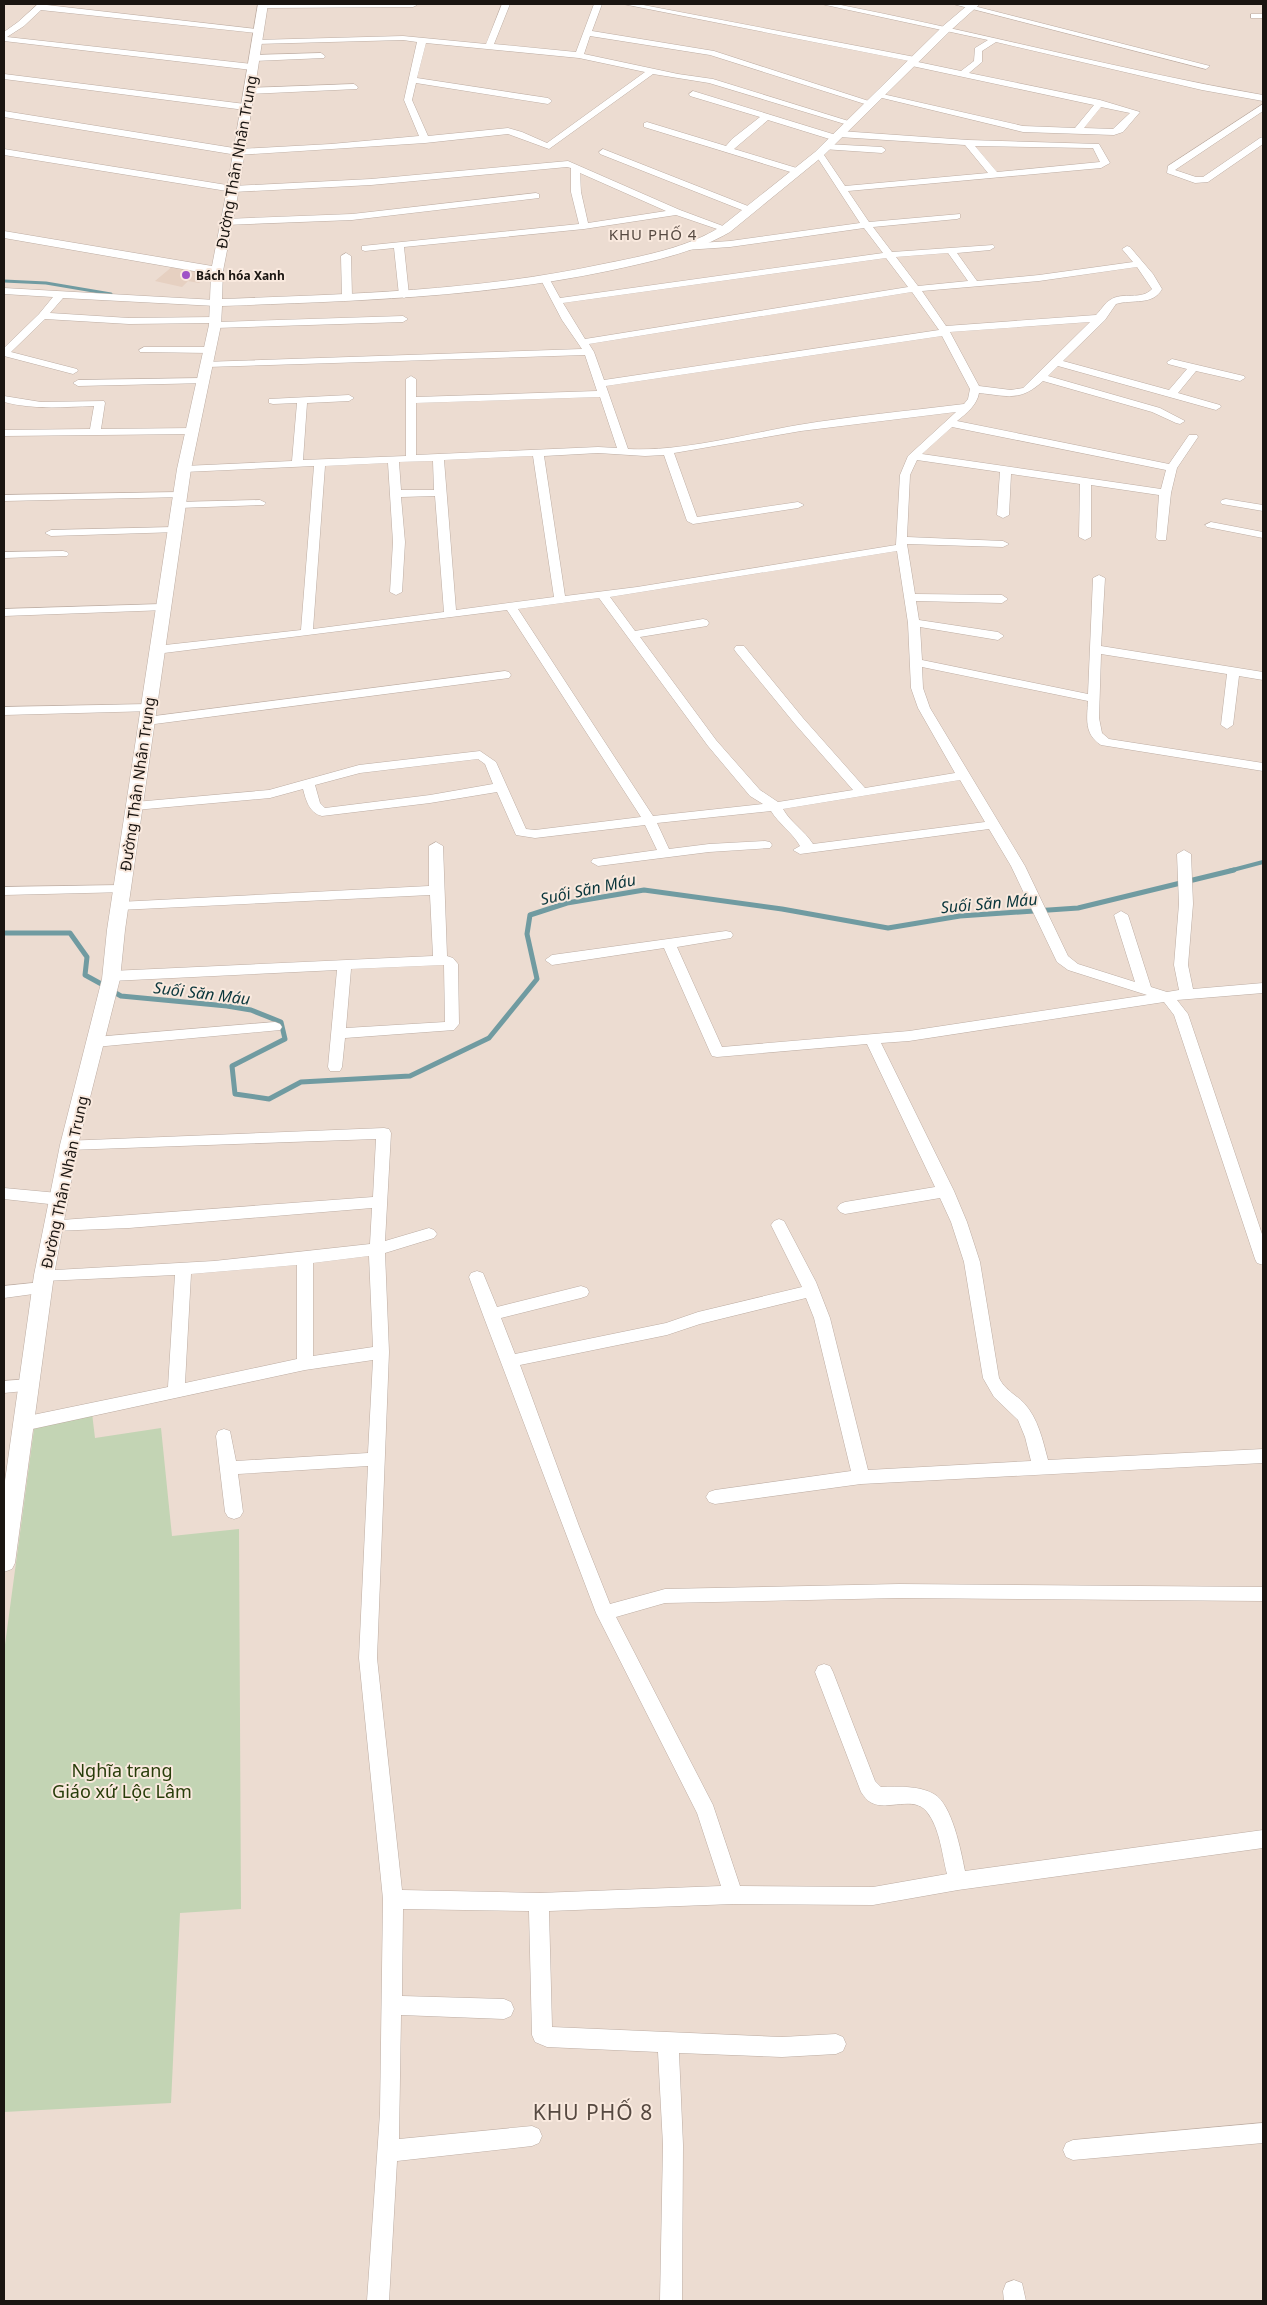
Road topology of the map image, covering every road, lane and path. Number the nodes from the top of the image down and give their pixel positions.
1 (506, 4) edge
2 (598, 4) edge
3 (627, 4) edge
4 (825, 4) edge
5 (957, 4) edge
6 (41, 5) edge
7 (262, 5) edge
8 (413, 5) edge
9 (973, 5) edge
10 (4, 21) edge
11 (21, 24) junction
12 (947, 28) junction
13 (588, 33) junction
14 (4, 35) edge
15 (256, 37) junction
16 (4, 39) edge
17 (995, 39) junction
18 (422, 40) junction
19 (489, 47) junction
20 (579, 55) junction
21 (321, 56) dead end
22 (914, 61) junction
23 (253, 62) junction
24 (1206, 66) dead end
25 (652, 71) junction
26 (962, 74) junction
27 (4, 76) edge
28 (413, 80) junction
29 (354, 87) dead end
30 (248, 91) junction
31 (693, 94) dead end
32 (1263, 98) edge
33 (875, 99) junction
34 (548, 101) dead end
35 (1100, 103) junction
36 (1263, 107) edge
37 (245, 108) junction
38 (4, 114) edge
39 (766, 117) junction
40 (851, 122) junction
41 (647, 125) dead end
42 (1077, 131) junction
43 (838, 136) junction
44 (425, 140) junction
45 (1263, 140) edge
46 (968, 143) junction
47 (728, 150) junction
48 (822, 150) junction
49 (882, 150) dead end
50 (237, 151) junction
51 (4, 152) edge
52 (603, 152) dead end
53 (575, 166) junction
54 (797, 171) junction
55 (994, 175) junction
56 (233, 189) junction
57 (843, 189) junction
58 (536, 196) dead end
59 (750, 210) junction
60 (677, 212) junction
61 (956, 216) dead end
62 (225, 222) junction
63 (866, 225) junction
64 (584, 226) junction
65 (726, 229) junction
66 (4, 234) edge
67 (399, 246) junction
68 (685, 247) junction
69 (990, 247) dead end
70 (365, 248) dead end
71 (1126, 249) dead end
72 (950, 250) junction
73 (888, 255) junction
74 (346, 256) dead end
75 (1138, 264) junction
76 (217, 271) junction
77 (546, 280) junction
78 (975, 284) junction
79 (915, 289) junction
80 (4, 291) edge
81 (404, 295) junction
82 (59, 296) junction
83 (347, 297) junction
84 (216, 302) junction
85 (558, 302) junction
86 (43, 316) junction
87 (1101, 318) junction
88 (403, 319) dead end
89 (215, 322) junction
90 (944, 330) junction
91 (582, 342) junction
92 (144, 350) dead end
93 (589, 352) junction
94 (4, 353) edge
95 (208, 357) junction
96 (1057, 362) junction
97 (1172, 362) dead end
98 (1194, 367) junction
99 (73, 371) dead end
100 (1041, 377) junction
101 (1240, 378) dead end
102 (411, 379) dead end
103 (203, 381) junction
104 (78, 382) dead end
105 (602, 389) junction
106 (976, 389) junction
107 (1171, 394) junction
108 (4, 398) edge
109 (349, 398) dead end
110 (273, 400) dead end
111 (302, 400) junction
112 (413, 400) junction
113 (1216, 406) dead end
114 (967, 407) junction
115 (1180, 421) dead end
116 (950, 423) junction
117 (194, 431) junction
118 (4, 433) edge
119 (95, 433) junction
120 (1193, 436) dead end
121 (668, 451) junction
122 (624, 452) junction
123 (538, 453) junction
124 (913, 456) junction
125 (438, 458) junction
126 (411, 459) junction
127 (393, 460) junction
128 (320, 463) junction
129 (297, 464) junction
130 (1172, 468) junction
131 (184, 469) junction
132 (1006, 471) junction
133 (1086, 482) junction
134 (1165, 493) junction
135 (395, 494) junction
136 (440, 494) junction
137 (4, 498) edge
138 (179, 500) junction
139 (1226, 502) dead end
140 (260, 503) dead end
141 (798, 505) dead end
142 (1263, 508) edge
143 (1003, 515) dead end
144 (1211, 525) dead end
145 (174, 530) junction
146 (51, 533) dead end
147 (1263, 534) edge
148 (1085, 537) dead end
149 (1162, 538) dead end
150 (902, 544) junction
151 (1003, 544) dead end
152 (63, 554) dead end
153 (4, 555) edge
154 (1098, 578) dead end
155 (396, 592) dead end
156 (602, 594) junction
157 (910, 597) junction
158 (1002, 599) dead end
159 (560, 600) junction
160 (510, 606) junction
161 (162, 608) junction
162 (4, 614) edge
163 (450, 614) junction
164 (703, 623) dead end
165 (914, 623) junction
166 (307, 633) junction
167 (632, 635) junction
168 (998, 636) dead end
169 (740, 649) dead end
170 (1095, 649) junction
171 (156, 650) junction
172 (914, 662) junction
173 (1233, 671) junction
174 (504, 675) dead end
175 (1263, 676) edge
176 (1094, 699) junction
177 (4, 710) edge
178 (148, 715) junction
179 (1227, 725) dead end
180 (1263, 767) edge
181 (961, 776) junction
182 (308, 783) junction
183 (501, 787) junction
184 (862, 792) junction
185 (135, 806) junction
186 (775, 806) junction
187 (649, 820) junction
188 (992, 825) junction
189 (765, 844) dead end
190 (436, 846) dead end
191 (665, 854) junction
192 (1184, 854) dead end
193 (598, 862) dead end
194 (122, 889) junction
195 (4, 890) edge
196 (436, 890) junction
197 (119, 906) junction
198 (1121, 915) dead end
199 (726, 935) dead end
200 (669, 943) junction
201 (440, 960) junction
202 (552, 960) dead end
203 (344, 965) junction
204 (110, 984) junction
205 (1263, 988) edge
206 (1145, 990) junction
207 (1186, 994) junction
208 (1168, 998) junction
209 (275, 1027) dead end
210 (338, 1033) junction
211 (872, 1040) junction
212 (95, 1042) junction
213 (336, 1067) dead end
214 (69, 1145) junction
215 (946, 1191) junction
216 (4, 1193) edge
217 (58, 1199) junction
218 (380, 1202) junction
219 (845, 1208) dead end
220 (52, 1225) junction
221 (779, 1225) dead end
222 (429, 1234) dead end
223 (377, 1249) junction
224 (305, 1258) junction
225 (1263, 1260) edge
226 (183, 1269) junction
227 (477, 1277) dead end
228 (43, 1282) junction
229 (812, 1291) junction
230 (4, 1292) edge
231 (581, 1292) dead end
232 (491, 1315) junction
233 (381, 1352) junction
234 (510, 1361) junction
235 (305, 1364) junction
236 (28, 1386) junction
237 (4, 1387) edge
238 (176, 1392) junction
239 (23, 1424) junction
240 (224, 1436) dead end
241 (1263, 1456) edge
242 (376, 1458) junction
243 (228, 1468) junction
244 (1041, 1468) junction
245 (861, 1477) junction
246 (715, 1497) dead end
247 (234, 1512) dead end
248 (4, 1553) edge
249 (1263, 1594) edge
250 (605, 1613) junction
251 (824, 1672) dead end
252 (1263, 1838) edge
253 (958, 1881) junction
254 (733, 1895) junction
255 (393, 1899) junction
256 (539, 1902) junction
257 (393, 2005) junction
258 (504, 2009) dead end
259 (668, 2042) junction
260 (836, 2044) dead end
261 (1263, 2133) edge
262 (532, 2136) dead end
263 (1073, 2150) dead end
264 (388, 2152) junction
265 (378, 2301) edge
266 (671, 2301) edge

1 - 19 street
2 - 13 street
3 - 22 street
4 - 12 street
5 - 9 street
6 - 11 street
6 - 15 street
7 - 8 street
7 - 15 street, Đường Thân Nhân Trung
9 - 12 street
9 - 24 street
10 - 11 street
11 - 14 street
12 - 17 street
12 - 22 street
13 - 20 street
13 - 33 street
15 - 18 street
15 - 23 street, Đường Thân Nhân Trung
16 - 23 street
17 - 26 street
17 - 32 street
18 - 19 street
18 - 28 street
19 - 20 street
20 - 25 street
21 - 23 street
22 - 26 street
22 - 33 street
23 - 30 street, Đường Thân Nhân Trung
25 - 40 street
25 - 44 street
26 - 35 street
27 - 37 street
28 - 34 street
28 - 44 street
29 - 30 street
30 - 37 street, Đường Thân Nhân Trung
31 - 39 street
33 - 40 street
33 - 42 street
35 - 42 street
35 - 42 street
36 - 45 street
37 - 50 street, Đường Thân Nhân Trung
38 - 50 street
39 - 43 street
39 - 47 street
40 - 43 street
41 - 47 street
43 - 46 street
43 - 48 street
44 - 50 street
46 - 55 street
46 - 55 street
47 - 54 street
48 - 49 street
48 - 54 street
48 - 57 street
50 - 56 street, Đường Thân Nhân Trung
51 - 56 street
52 - 59 street
53 - 56 street
53 - 60 street
53 - 64 street
54 - 59 street
55 - 57 street
56 - 62 street, Đường Thân Nhân Trung
57 - 63 street
58 - 62 street
59 - 65 street
60 - 64 street
60 - 65 street
61 - 63 street
62 - 76 street, Đường Thân Nhân Trung
63 - 68 street
63 - 73 street
64 - 67 street
65 - 68 street
66 - 76 street
67 - 70 street
67 - 81 street
68 - 77 street
69 - 72 street
71 - 75 street
72 - 73 street
72 - 78 street
73 - 79 street
73 - 85 street
74 - 83 street
75 - 78 street
75 - 87 street
76 - 84 street, Đường Thân Nhân Trung
77 - 81 street
77 - 85 street
78 - 79 street
79 - 90 street
79 - 91 street
80 - 82 street
81 - 83 street
82 - 84 street
82 - 86 street
83 - 84 street
84 - 89 street, Đường Thân Nhân Trung
85 - 91 street
86 - 89 street
86 - 94 street
87 - 90 street
87 - 96 street
88 - 89 street
89 - 95 street, Đường Thân Nhân Trung
90 - 105 street
90 - 106 street
91 - 93 street
92 - 95 street
93 - 95 street
93 - 105 street
94 - 99 street
95 - 103 street, Đường Thân Nhân Trung
96 - 100 street
96 - 107 street
97 - 98 street
98 - 101 street
98 - 107 street
100 - 106 street
100 - 115 street
102 - 112 street
103 - 104 street
103 - 117 street, Đường Thân Nhân Trung
105 - 112 street
105 - 122 street
106 - 114 street
107 - 113 street
108 - 119 street
109 - 111 street
110 - 111 street
111 - 129 street
112 - 126 street
114 - 116 street
114 - 121 street
116 - 124 street
116 - 130 street
117 - 119 street
117 - 131 street, Đường Thân Nhân Trung
118 - 119 street
120 - 130 street
121 - 122 street
121 - 141 street
122 - 123 street
123 - 125 street
123 - 159 street
124 - 132 street
124 - 150 street
125 - 126 street
125 - 136 street
126 - 127 street
127 - 128 street
127 - 135 street
128 - 129 street
128 - 166 street
129 - 131 street
130 - 134 street
131 - 138 street, Đường Thân Nhân Trung
132 - 133 street
132 - 143 street
133 - 134 street
133 - 148 street
134 - 149 street
135 - 136 street
135 - 155 street
136 - 163 street
137 - 138 street
138 - 140 street
138 - 145 street, Đường Thân Nhân Trung
139 - 142 street
144 - 147 street
145 - 146 street
145 - 161 street, Đường Thân Nhân Trung
150 - 151 street
150 - 156 street
150 - 157 street
152 - 153 street
154 - 170 street
156 - 159 street
156 - 167 street
157 - 158 street
157 - 165 street
159 - 160 street
160 - 163 street
160 - 187 street
161 - 162 street
161 - 171 street, Đường Thân Nhân Trung
163 - 166 street
164 - 167 street
165 - 168 street
165 - 172 street
166 - 171 street
167 - 186 street
169 - 184 street
170 - 173 street
170 - 176 street
171 - 178 street, Đường Thân Nhân Trung
172 - 176 street
172 - 181 street
173 - 175 street
173 - 179 street
174 - 178 street
176 - 180 street
177 - 178 street
178 - 185 street, Đường Thân Nhân Trung
181 - 184 street
181 - 188 street
182 - 183 street
182 - 183 street
182 - 185 street
183 - 187 street
184 - 186 street
185 - 194 street, Đường Thân Nhân Trung
186 - 187 street
186 - 188 street
187 - 191 street
188 - 206 street
189 - 191 street
190 - 196 street
191 - 193 street
192 - 207 street
194 - 195 street
194 - 197 street, Đường Thân Nhân Trung
196 - 197 street
196 - 201 street
197 - 204 street, Đường Thân Nhân Trung
198 - 206 street
199 - 200 street
200 - 202 street
200 - 211 street
201 - 203 street
201 - 210 street
203 - 204 street
203 - 210 street
204 - 212 street, Đường Thân Nhân Trung
205 - 207 street
206 - 208 street
207 - 208 street
208 - 211 street
208 - 225 street
209 - 212 street
210 - 213 street
211 - 215 street
212 - 214 street, Đường Thân Nhân Trung
214 - 217 street, Đường Thân Nhân Trung
214 - 218 street
215 - 219 street
215 - 244 street
216 - 217 street
217 - 220 street, Đường Thân Nhân Trung
218 - 220 street
218 - 223 street
220 - 228 street, Đường Thân Nhân Trung
221 - 229 street
222 - 223 street
223 - 224 street
223 - 233 street
224 - 226 street
224 - 235 street
226 - 228 street
226 - 238 street
227 - 232 street
228 - 230 street
228 - 236 street, Đường Thân Nhân Trung
229 - 234 street
229 - 245 street
231 - 232 street
232 - 234 street
233 - 235 street
233 - 242 street
234 - 250 street
235 - 238 street
236 - 237 street
236 - 239 street, Đường Thân Nhân Trung
238 - 239 street
239 - 248 street, Đường Thân Nhân Trung
240 - 243 street
241 - 244 street
242 - 243 street
242 - 255 street
243 - 247 street
244 - 245 street
245 - 246 street
249 - 250 street
250 - 254 street
251 - 253 street
252 - 253 street
253 - 254 street
254 - 256 street
255 - 256 street
255 - 257 street
256 - 259 street
257 - 258 street
257 - 264 street
259 - 260 street
259 - 266 street
261 - 263 street
262 - 264 street
264 - 265 street

